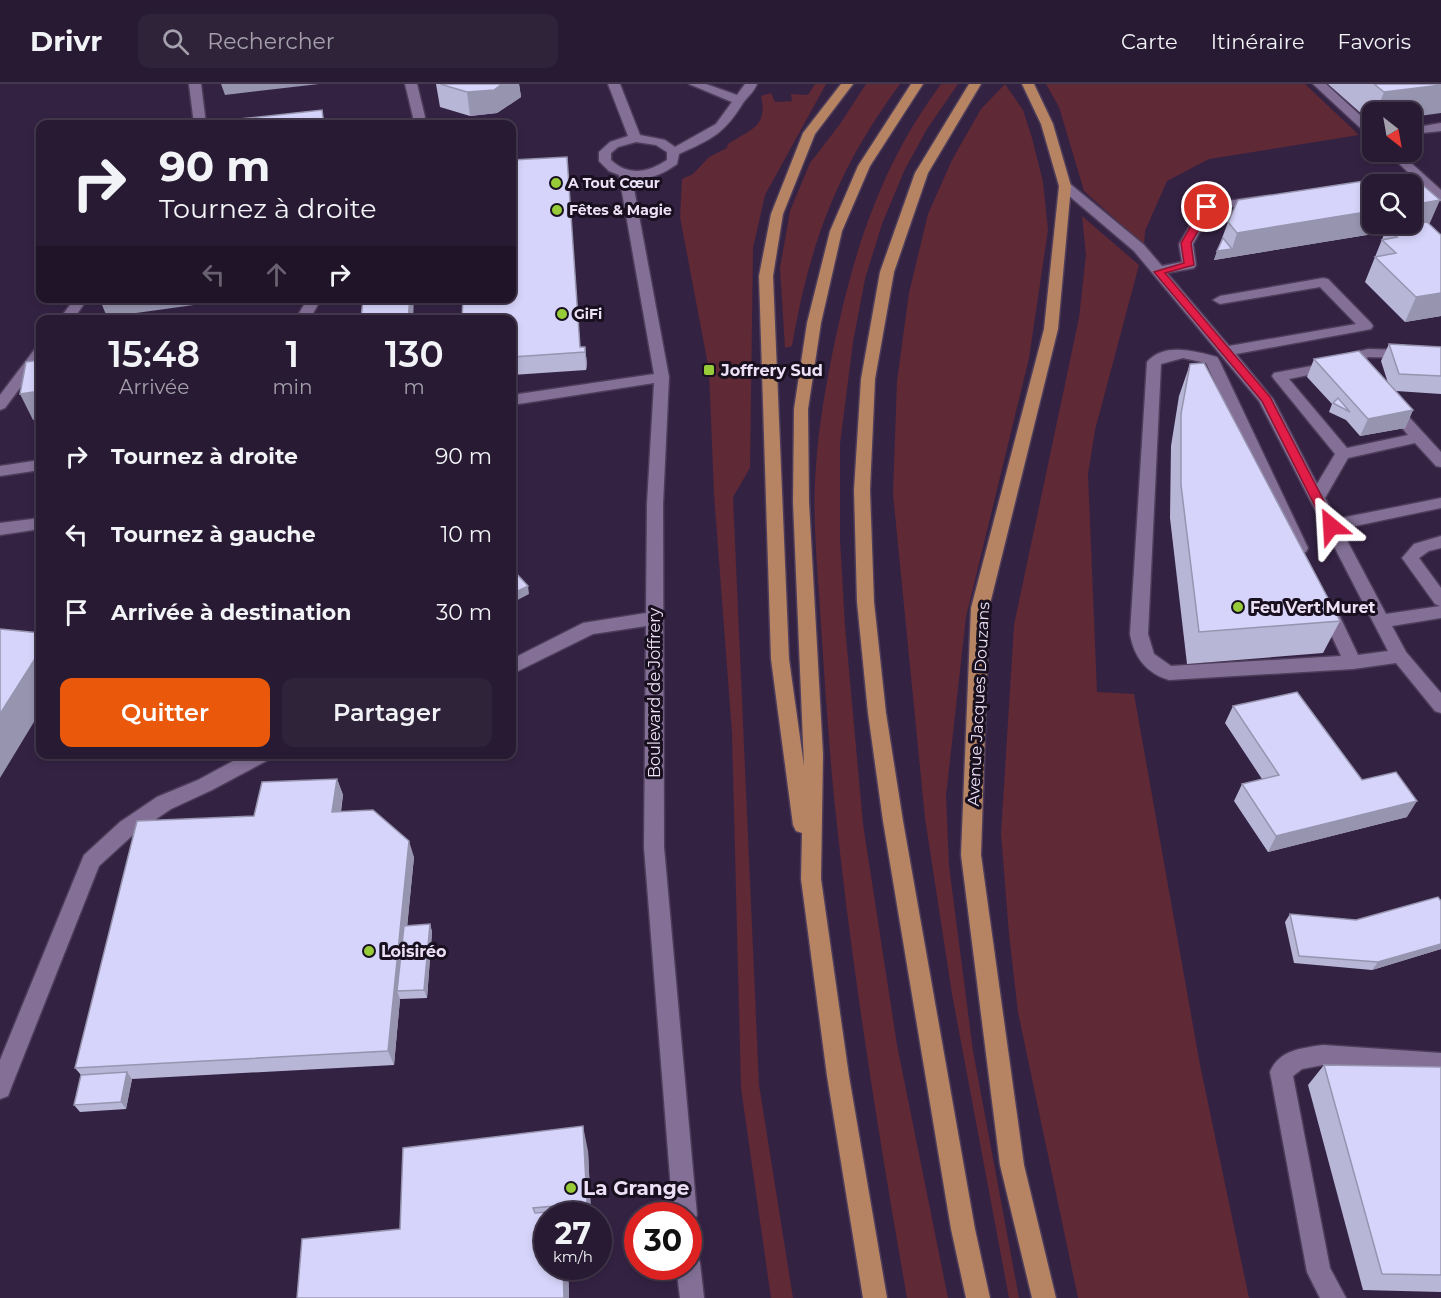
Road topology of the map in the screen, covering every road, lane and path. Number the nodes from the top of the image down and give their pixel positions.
1 (195, 84) edge
2 (411, 84) edge
3 (614, 84) edge
4 (695, 84) edge
5 (752, 84) edge
6 (847, 84) edge
7 (917, 84) edge
8 (975, 84) edge
9 (1028, 84) edge
10 (1319, 84) edge
11 (739, 100) junction
12 (200, 120) edge
13 (419, 120) edge
14 (1362, 123) edge
15 (1441, 127) edge
16 (1422, 130) edge
17 (635, 138) junction
18 (669, 148) junction
19 (1404, 162) edge
20 (626, 174) junction
21 (1065, 186) junction
22 (1276, 197) edge
23 (1441, 197) edge
24 (1159, 272) junction
25 (1220, 300) dead end
26 (1226, 351) junction
27 (1441, 355) edge
28 (36, 357) edge
29 (1355, 361) junction
30 (663, 377) junction
31 (516, 399) edge
32 (0, 405) edge
33 (1419, 436) junction
34 (1343, 454) junction
35 (1441, 462) edge
36 (36, 466) edge
37 (1441, 468) edge
38 (0, 471) edge
39 (1441, 475) edge
40 (1317, 498) junction
41 (1441, 503) edge
42 (36, 524) edge
43 (1331, 526) junction
44 (0, 529) edge
45 (1441, 542) edge
46 (1308, 565) edge
47 (1318, 586) edge
48 (1441, 600) edge
49 (1441, 612) edge
50 (654, 620) junction
51 (1382, 621) junction
52 (1400, 656) junction
53 (1353, 662) junction
54 (516, 665) edge
55 (1441, 706) edge
56 (254, 759) edge
57 (811, 879) junction
58 (1441, 1064) edge
59 (0, 1088) edge
60 (683, 1202) edge
61 (690, 1280) edge
62 (692, 1298) edge
63 (874, 1298) edge
64 (978, 1298) edge
65 (1044, 1298) edge
66 (1334, 1298) edge

1 - 12 street
2 - 13 street
3 - 17 street
4 - 11 street
5 - 11 street
6 - 57 main road
7 - 57 main road
8 - 64 main road
9 - 21 main road, Avenue Jacques Douzans
10 - 14 street
11 - 18 street
15 - 16 street
17 - 18 street
17 - 20 street
18 - 20 street
19 - 23 street
20 - 30 street, Boulevard de Joffrery
21 - 24 street
21 - 65 main road, Avenue Jacques Douzans
22 - 24 street
24 - 26 street
25 - 26 street
26 - 40 street
27 - 29 street
28 - 32 street
29 - 33 street
29 - 34 street
30 - 31 street
30 - 50 street, Boulevard de Joffrery
33 - 34 street
33 - 35 street
34 - 40 street
36 - 38 street
37 - 39 street
40 - 43 street
41 - 43 street
42 - 44 street
43 - 51 street
45 - 48 street
46 - 53 street
47 - 53 street
49 - 51 street
50 - 54 street
50 - 60 street, Boulevard de Joffrery
51 - 52 street
52 - 53 street
52 - 55 street
56 - 59 street
57 - 63 main road
58 - 66 street
61 - 62 street

